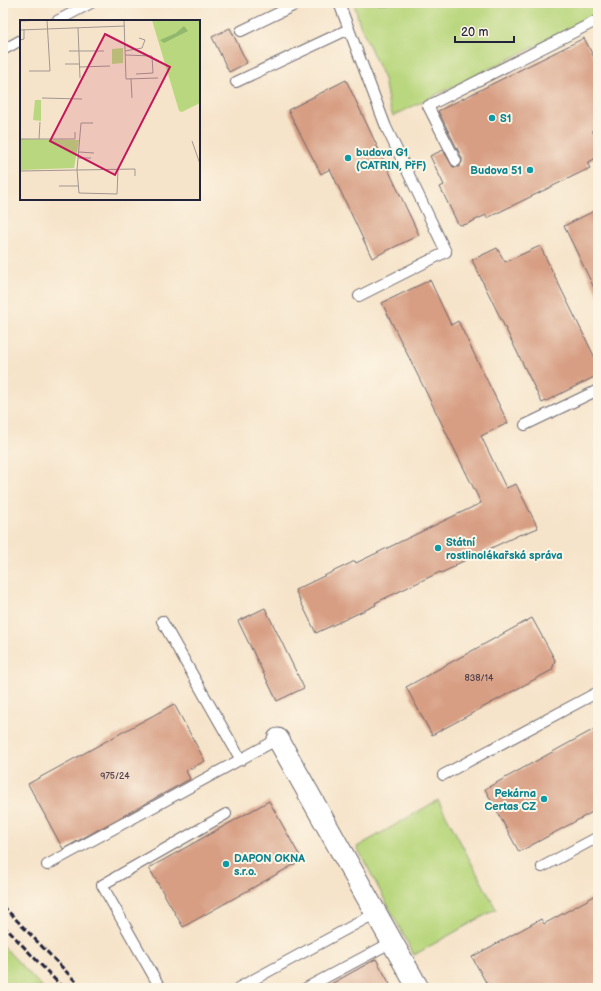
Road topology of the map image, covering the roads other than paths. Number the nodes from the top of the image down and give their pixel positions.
1 (91, 3) edge
2 (299, 3) edge
3 (339, 3) edge
4 (59, 20) edge
5 (598, 20) edge
6 (349, 29) junction
7 (241, 31) dead end
8 (20, 41) edge
9 (3, 50) edge
10 (236, 82) dead end
11 (456, 160) dead end
12 (358, 296) dead end
13 (598, 390) edge
14 (525, 425) dead end
15 (162, 621) dead end
16 (598, 692) edge
17 (278, 739) joint
18 (241, 760) junction
19 (443, 775) dead end
20 (226, 814) dead end
21 (598, 837) edge
22 (47, 865) dead end
23 (542, 867) dead end
24 (376, 913) junction
25 (392, 942) junction
26 (162, 988) edge
27 (238, 988) edge
28 (306, 988) edge
29 (418, 988) edge

1 - 4 lane
2 - 7 lane
3 - 6 lane
5 - 11 lane
6 - 10 lane
6 - 12 lane
8 - 9 lane
13 - 14 lane
15 - 18 lane
16 - 19 lane
17 - 18 lane
17 - 24 street
18 - 22 lane
20 - 26 lane
21 - 23 lane
24 - 25 street
24 - 27 lane
25 - 28 lane
25 - 29 street

